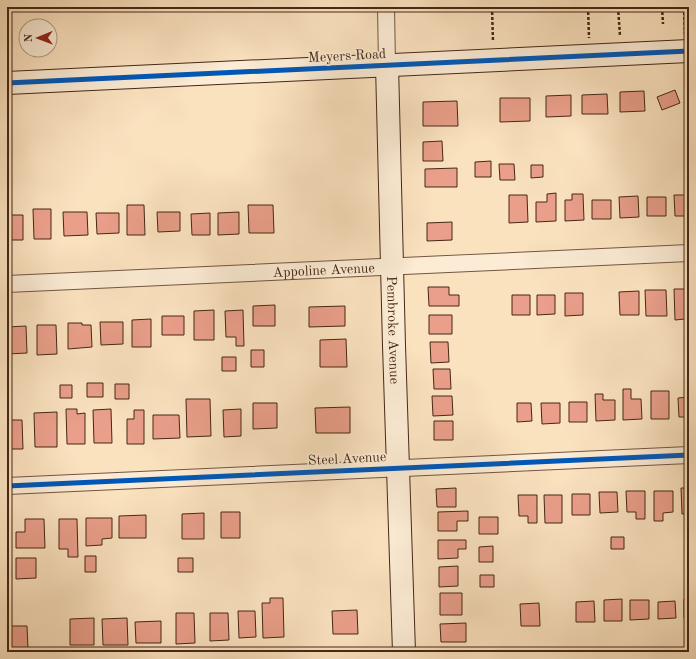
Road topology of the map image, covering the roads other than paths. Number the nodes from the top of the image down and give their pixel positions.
1 (386, 7) edge
2 (687, 51) edge
3 (387, 65) junction
4 (7, 83) edge
5 (689, 253) edge
6 (391, 266) junction
7 (7, 284) edge
8 (689, 455) edge
9 (397, 468) junction
10 (7, 486) edge
11 (404, 652) edge

1 - 3 street, Pembroke Avenue
2 - 3 street, Meyers Road
3 - 4 street, Meyers Road
3 - 6 street, Pembroke Avenue
5 - 6 street, Appoline Avenue
6 - 7 street, Appoline Avenue
6 - 9 street, Pembroke Avenue
8 - 9 street, Steel Avenue
9 - 10 street, Steel Avenue
9 - 11 street, Pembroke Avenue

